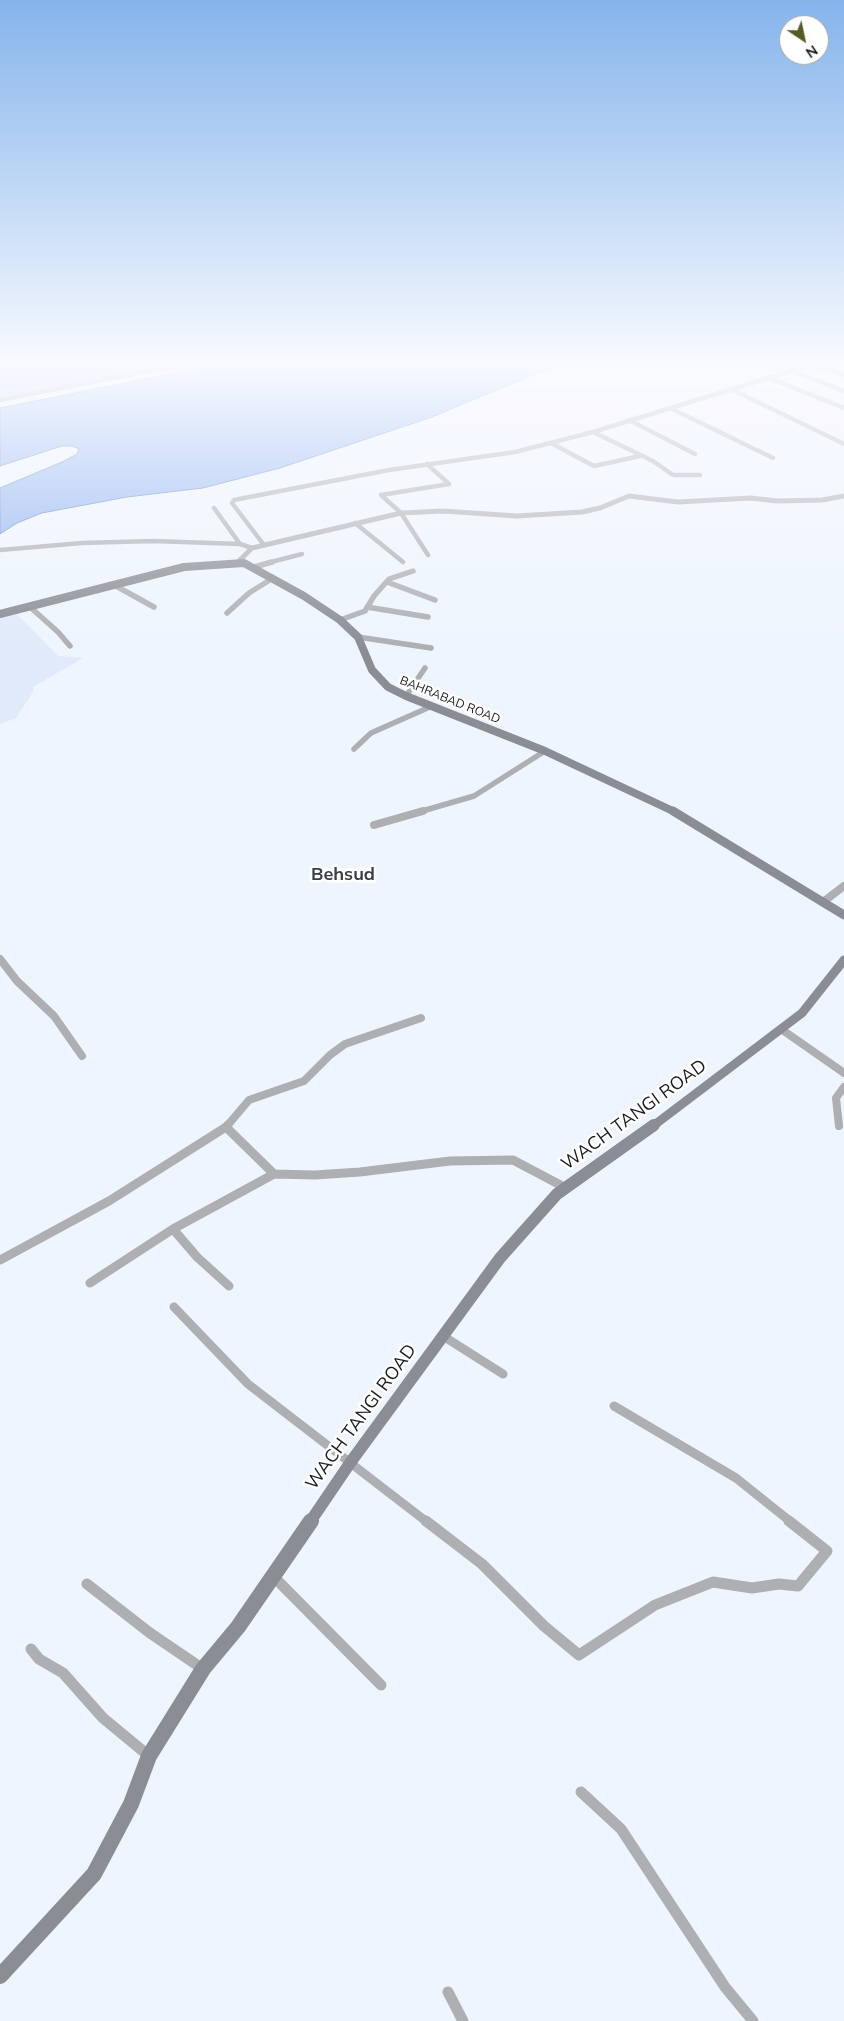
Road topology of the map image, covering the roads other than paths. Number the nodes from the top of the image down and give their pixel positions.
1 (454, 460) edge
2 (583, 460) edge
3 (620, 460) edge
4 (652, 460) edge
5 (427, 464) junction
6 (700, 475) dead end
7 (844, 496) edge
8 (214, 508) dead end
9 (401, 513) junction
10 (355, 523) junction
11 (240, 544) junction
12 (264, 545) junction
13 (252, 548) junction
14 (0, 550) edge
15 (302, 554) dead end
16 (428, 554) dead end
17 (403, 562) dead end
18 (237, 563) junction
19 (254, 567) junction
20 (413, 571) dead end
21 (273, 578) junction
22 (387, 582) junction
23 (114, 585) junction
24 (435, 600) dead end
25 (29, 606) junction
26 (154, 607) dead end
27 (367, 607) junction
28 (227, 613) dead end
29 (0, 614) edge
30 (428, 617) dead end
31 (340, 620) junction
32 (358, 637) junction
33 (70, 646) dead end
34 (431, 648) dead end
35 (425, 668) dead end
36 (406, 696) junction
37 (432, 706) junction
38 (354, 749) dead end
39 (545, 751) junction
40 (374, 825) dead end
41 (844, 886) edge
42 (823, 902) junction
43 (844, 915) edge
44 (0, 959) edge
45 (844, 960) edge
46 (421, 1018) dead end
47 (781, 1029) junction
48 (82, 1056) dead end
49 (844, 1073) edge
50 (844, 1087) edge
51 (839, 1126) dead end
52 (226, 1127) junction
53 (274, 1174) junction
54 (566, 1188) junction
55 (173, 1229) junction
56 (0, 1260) edge
57 (90, 1283) dead end
58 (229, 1286) dead end
59 (174, 1307) dead end
60 (443, 1336) junction
61 (503, 1374) dead end
62 (614, 1406) dead end
63 (350, 1463) junction
64 (274, 1576) junction
65 (86, 1584) dead end
66 (30, 1649) dead end
67 (203, 1669) junction
68 (381, 1685) dead end
69 (149, 1756) junction
70 (581, 1792) dead end
71 (0, 1976) edge
72 (448, 1992) dead end
73 (463, 2021) edge
74 (753, 2021) edge

1 - 5 street
2 - 3 street
4 - 6 street
5 - 9 street
5 - 12 street
7 - 9 street
8 - 11 street
9 - 10 street
9 - 16 street
10 - 12 street
10 - 17 street
11 - 13 street
11 - 14 street
12 - 13 street
13 - 18 street
15 - 19 street
18 - 19 main road, BAHRABAD ROAD
18 - 23 main road, BAHRABAD ROAD
19 - 21 main road, BAHRABAD ROAD
20 - 22 street
21 - 28 street
21 - 31 main road, BAHRABAD ROAD
22 - 24 street
22 - 27 street
23 - 25 main road, BAHRABAD ROAD
23 - 26 street
25 - 29 main road, BAHRABAD ROAD
25 - 33 street
27 - 30 street
27 - 31 street
31 - 32 main road, BAHRABAD ROAD
32 - 34 street
32 - 36 main road, BAHRABAD ROAD
35 - 36 street
36 - 37 main road, BAHRABAD ROAD
37 - 38 street
37 - 39 main road, BAHRABAD ROAD
39 - 40 street
39 - 42 main road, BAHRABAD ROAD
41 - 42 street
42 - 43 main road, BAHRABAD ROAD
44 - 48 street
45 - 47 main road, WACH TANGI ROAD
46 - 52 street
47 - 49 street
47 - 54 main road, WACH TANGI ROAD
50 - 51 street
52 - 53 street
52 - 56 street
53 - 54 street
53 - 55 street
54 - 60 main road, WACH TANGI ROAD
55 - 57 street
55 - 58 street
59 - 63 street
60 - 61 street
60 - 63 main road, WACH TANGI ROAD
62 - 63 street
63 - 64 main road, WACH TANGI ROAD
64 - 67 main road, WACH TANGI ROAD
64 - 68 street
65 - 67 street
66 - 69 street
67 - 69 main road, WACH TANGI ROAD
69 - 71 main road, WACH TANGI ROAD
70 - 74 street
72 - 73 street

